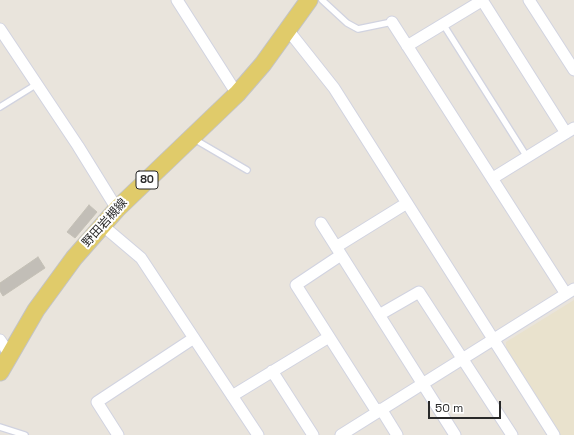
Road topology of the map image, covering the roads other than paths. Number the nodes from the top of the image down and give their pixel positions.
1 (177, 0) edge
2 (309, 0) edge
3 (322, 0) edge
4 (482, 0) edge
5 (529, 0) edge
6 (392, 22) joint
7 (444, 24) junction
8 (0, 29) edge
9 (288, 30) junction
10 (407, 46) junction
11 (574, 70) edge
12 (37, 84) junction
13 (237, 94) junction
14 (0, 108) edge
15 (570, 131) edge
16 (191, 137) junction
17 (527, 157) junction
18 (247, 170) dead end
19 (493, 178) junction
20 (407, 203) junction
21 (117, 209) junction
22 (321, 223) dead end
23 (102, 225) junction
24 (339, 251) junction
25 (570, 291) edge
26 (379, 315) junction
27 (329, 337) junction
28 (194, 338) junction
29 (494, 338) junction
30 (0, 340) edge
31 (10, 355) junction
32 (462, 358) junction
33 (272, 371) junction
34 (0, 372) edge
35 (422, 384) junction
36 (232, 396) junction
37 (379, 411) junction
38 (0, 427) edge
39 (25, 435) edge
40 (118, 435) edge
41 (258, 435) edge
42 (314, 435) edge
43 (340, 435) edge
44 (397, 435) edge
45 (455, 435) edge
46 (512, 435) edge
47 (554, 435) edge

1 - 13 street
2 - 9 main road, 野田岩槻線 / 80
3 - 6 lane
4 - 7 street
4 - 15 street
5 - 11 street
6 - 10 street
7 - 10 street
7 - 17 lane
8 - 12 street
9 - 13 main road, 野田岩槻線 / 80
9 - 20 street
10 - 19 street
12 - 14 lane
12 - 21 street
13 - 16 main road, 野田岩槻線 / 80
15 - 17 street
16 - 18 lane
16 - 21 main road, 野田岩槻線 / 80
17 - 19 street
19 - 25 street
20 - 24 street
20 - 29 street
21 - 23 main road, 野田岩槻線 / 80
22 - 24 street
23 - 28 street
23 - 31 main road, 野田岩槻線 / 80
24 - 26 street
24 - 27 street
25 - 29 street
26 - 32 street
26 - 35 street
27 - 33 street
27 - 37 street
28 - 36 street
28 - 40 street
29 - 32 street
29 - 47 street
30 - 31 street
31 - 34 main road, 野田岩槻線 / 80
32 - 35 street
32 - 46 street
33 - 36 street
33 - 42 street
35 - 37 street
35 - 45 street
36 - 41 street
37 - 43 street
37 - 44 street
38 - 39 lane

